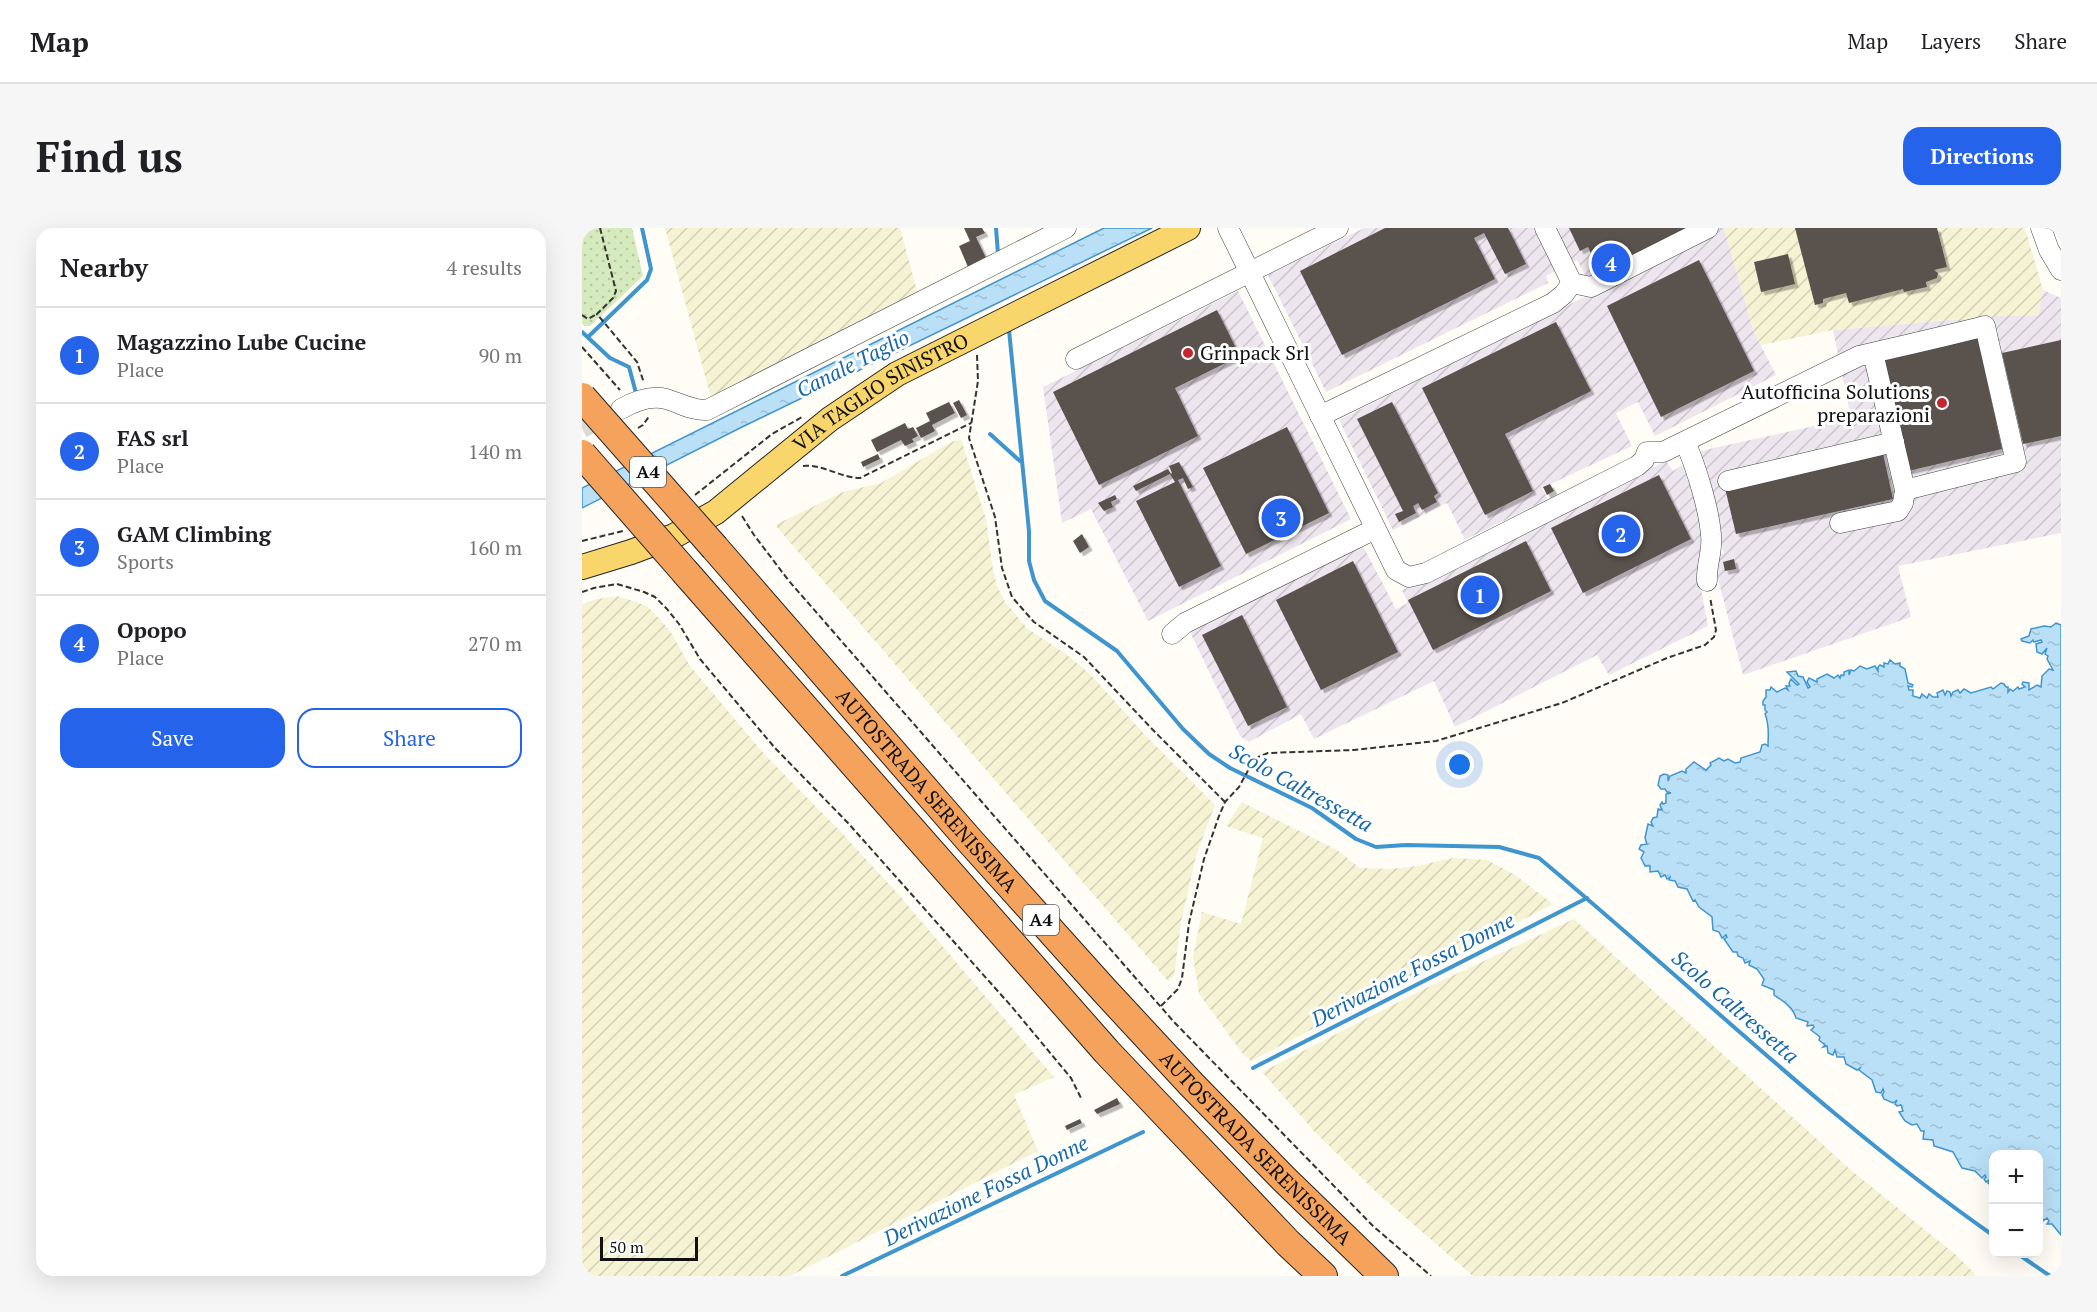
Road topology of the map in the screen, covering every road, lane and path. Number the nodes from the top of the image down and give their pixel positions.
1 (600, 228) edge
2 (1066, 228) edge
3 (1188, 228) edge
4 (1228, 228) edge
5 (1338, 228) edge
6 (1545, 228) edge
7 (1708, 228) edge
8 (2041, 228) edge
9 (2061, 270) edge
10 (1250, 272) junction
11 (1572, 283) junction
12 (582, 315) edge
13 (598, 316) junction
14 (975, 334) junction
15 (582, 347) edge
16 (1873, 353) junction
17 (1076, 359) dead end
18 (582, 397) edge
19 (633, 403) junction
20 (1320, 416) junction
21 (801, 417) dead end
22 (971, 423) junction
23 (1685, 441) junction
24 (1894, 442) junction
25 (582, 454) edge
26 (797, 467) dead end
27 (1728, 481) dead end
28 (1905, 490) junction
29 (688, 498) dead end
30 (739, 511) dead end
31 (1840, 523) dead end
32 (1375, 529) junction
33 (628, 530) dead end
34 (582, 541) edge
35 (582, 567) edge
36 (1707, 581) joint
37 (582, 592) edge
38 (1172, 634) dead end
39 (1225, 802) junction
40 (1161, 1006) junction
41 (1107, 1052) junction
42 (1081, 1098) dead end
43 (1284, 1179) junction
44 (1305, 1276) edge
45 (1323, 1276) edge
46 (1384, 1276) edge
47 (1401, 1276) edge
48 (1431, 1276) edge

1 - 13 path
2 - 19 street
3 - 14 main road, VIA TAGLIO SINISTRO
4 - 10 street
5 - 10 street
6 - 11 street
7 - 11 street
8 - 9 street
10 - 17 street
10 - 20 street
11 - 20 street
12 - 13 path
13 - 19 path
14 - 22 path
14 - 35 main road, VIA TAGLIO SINISTRO
15 - 19 path
16 - 23 street
16 - 24 street
16 - 28 street
18 - 43 highway, AUTOSTRADA SERENISSIMA / A4, bridge
20 - 32 street
21 - 29 path
22 - 26 path
22 - 39 path
23 - 32 street
23 - 36 street
24 - 27 street
24 - 28 street
25 - 41 highway, AUTOSTRADA SERENISSIMA / A4, bridge
28 - 31 street
30 - 40 path
32 - 38 street
33 - 34 path
36 - 39 path
37 - 42 path
39 - 40 path
40 - 48 path
41 - 44 highway
41 - 45 highway, AUTOSTRADA SERENISSIMA / A4
43 - 46 highway, AUTOSTRADA SERENISSIMA / A4
43 - 47 highway

